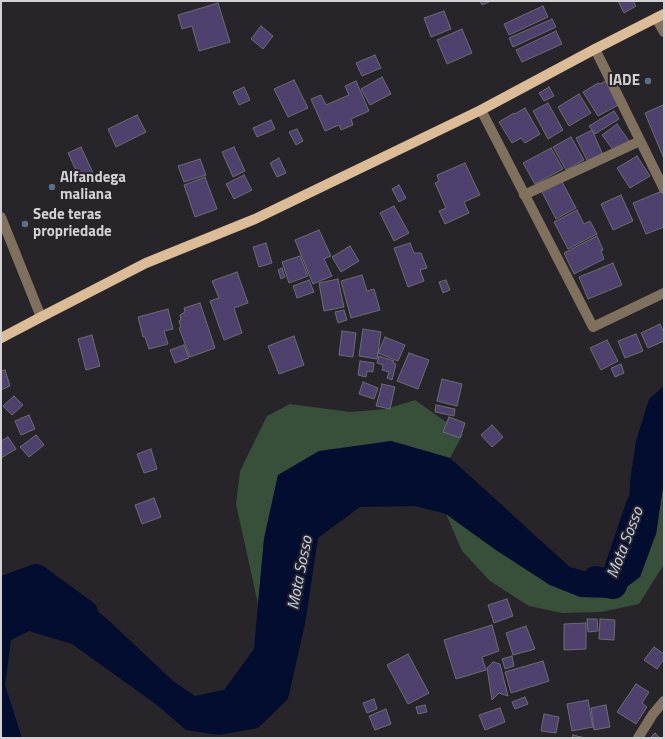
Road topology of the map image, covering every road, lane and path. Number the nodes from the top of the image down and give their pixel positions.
1 (660, 16) edge
2 (664, 32) edge
3 (595, 49) junction
4 (480, 110) junction
5 (640, 141) junction
6 (664, 189) edge
7 (524, 195) junction
8 (1, 217) edge
9 (664, 293) edge
10 (40, 316) junction
11 (1, 338) edge
12 (664, 701) edge
13 (638, 738) edge

1 - 2 street
1 - 3 main road
3 - 4 main road
3 - 5 street
4 - 7 street
4 - 10 main road
5 - 6 street
5 - 7 street
7 - 9 street
8 - 10 street
10 - 11 main road
12 - 13 street

